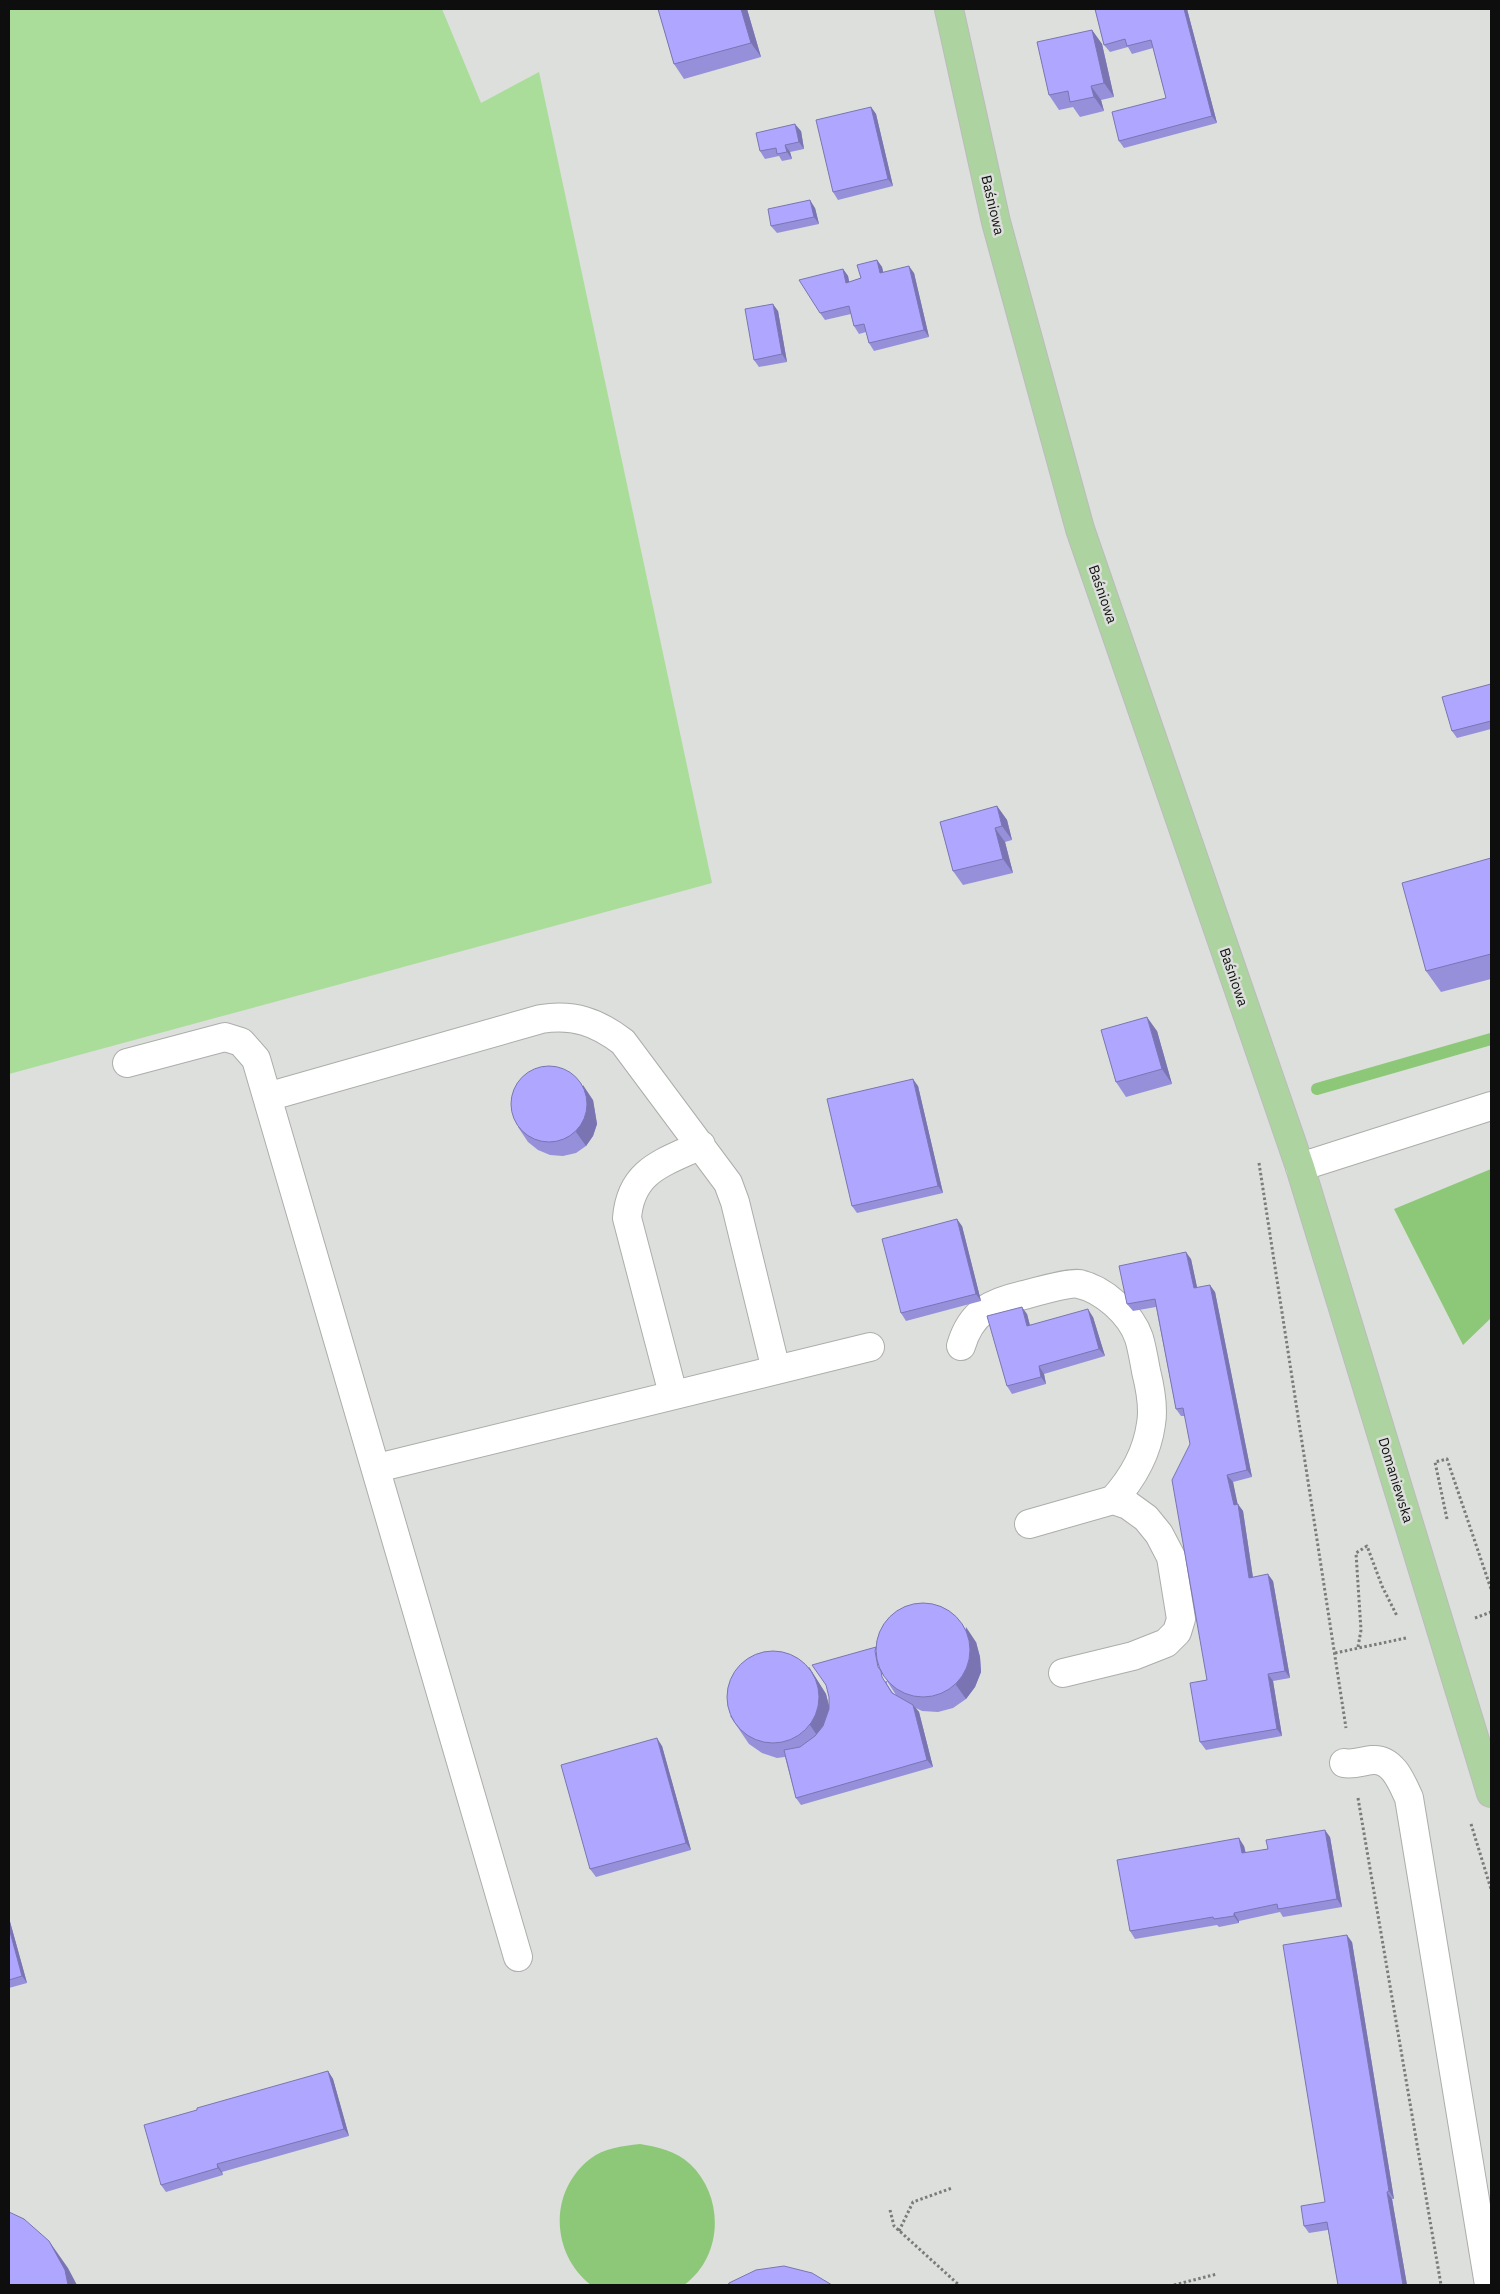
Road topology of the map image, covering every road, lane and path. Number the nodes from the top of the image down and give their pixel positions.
1 (949, 9) edge
2 (127, 1063) dead end
3 (267, 1097) junction
4 (1491, 1106) edge
5 (701, 1145) junction
6 (1257, 1155) dead end
7 (1300, 1167) junction
8 (961, 1346) dead end
9 (870, 1347) dead end
10 (776, 1370) junction
11 (673, 1394) junction
12 (377, 1468) junction
13 (1113, 1500) junction
14 (1029, 1524) dead end
15 (1449, 1527) dead end
16 (1491, 1589) edge
17 (1491, 1612) edge
18 (1470, 1620) dead end
19 (1403, 1622) dead end
20 (1414, 1636) dead end
21 (1358, 1647) junction
22 (1335, 1653) junction
23 (1063, 1674) dead end
24 (1348, 1764) junction
25 (1491, 1793) edge
26 (518, 1957) dead end
27 (952, 2188) dead end
28 (890, 2210) dead end
29 (899, 2230) junction
30 (1217, 2274) dead end
31 (959, 2285) edge
32 (1174, 2285) edge
33 (1441, 2285) edge
34 (1489, 2285) edge

1 - 7 main road, Baśniowa
2 - 3 lane
3 - 5 lane
3 - 12 lane
4 - 7 lane
5 - 10 lane
5 - 11 lane
6 - 22 path
7 - 25 main road, Domaniewska
8 - 13 lane
9 - 10 lane
10 - 11 lane
11 - 12 lane
12 - 26 lane
13 - 14 lane
13 - 23 lane
15 - 16 path
17 - 18 path
19 - 21 path
20 - 21 path
21 - 22 path
22 - 24 path
24 - 33 path
24 - 34 lane
27 - 29 path
28 - 29 path
29 - 31 path
30 - 32 path

